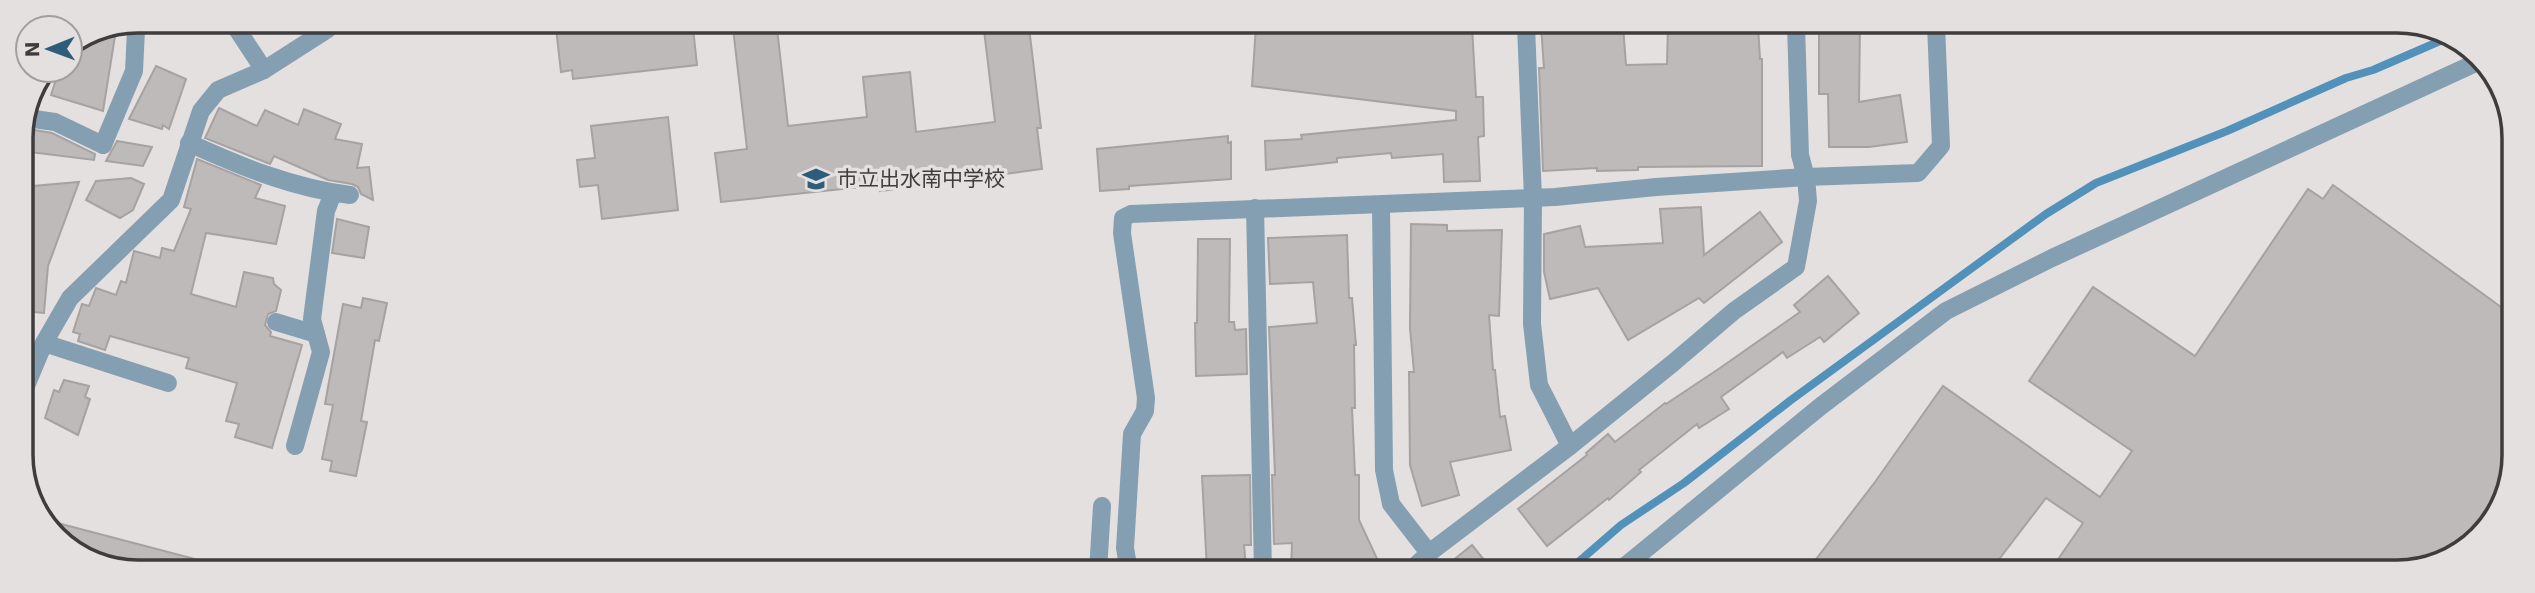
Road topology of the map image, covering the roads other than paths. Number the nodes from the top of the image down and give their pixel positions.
1 (136, 33) edge
2 (240, 33) edge
3 (322, 33) edge
4 (1526, 33) edge
5 (1796, 33) edge
6 (1936, 33) edge
7 (2472, 65) edge
8 (264, 70) junction
9 (35, 119) edge
10 (190, 143) junction
11 (1806, 177) junction
12 (1533, 198) junction
13 (1381, 205) junction
14 (1255, 208) junction
15 (276, 323) dead end
16 (316, 334) junction
17 (44, 343) junction
18 (33, 369) edge
19 (168, 383) dead end
20 (295, 446) dead end
21 (1570, 446) junction
22 (1102, 506) dead end
23 (1429, 553) junction
24 (1099, 560) edge
25 (1127, 560) edge
26 (1263, 560) edge
27 (1421, 560) edge
28 (1632, 560) edge

1 - 9 street
2 - 8 street
3 - 8 street
4 - 12 street
5 - 11 street
6 - 11 street
7 - 28 street
8 - 10 street
10 - 16 street
10 - 17 street
11 - 12 street
11 - 21 street
12 - 13 street
12 - 21 street
13 - 14 street
13 - 23 street
14 - 25 street
14 - 26 street
15 - 16 street
16 - 20 street
17 - 18 street
17 - 19 street
21 - 23 street
22 - 24 street
23 - 27 street

